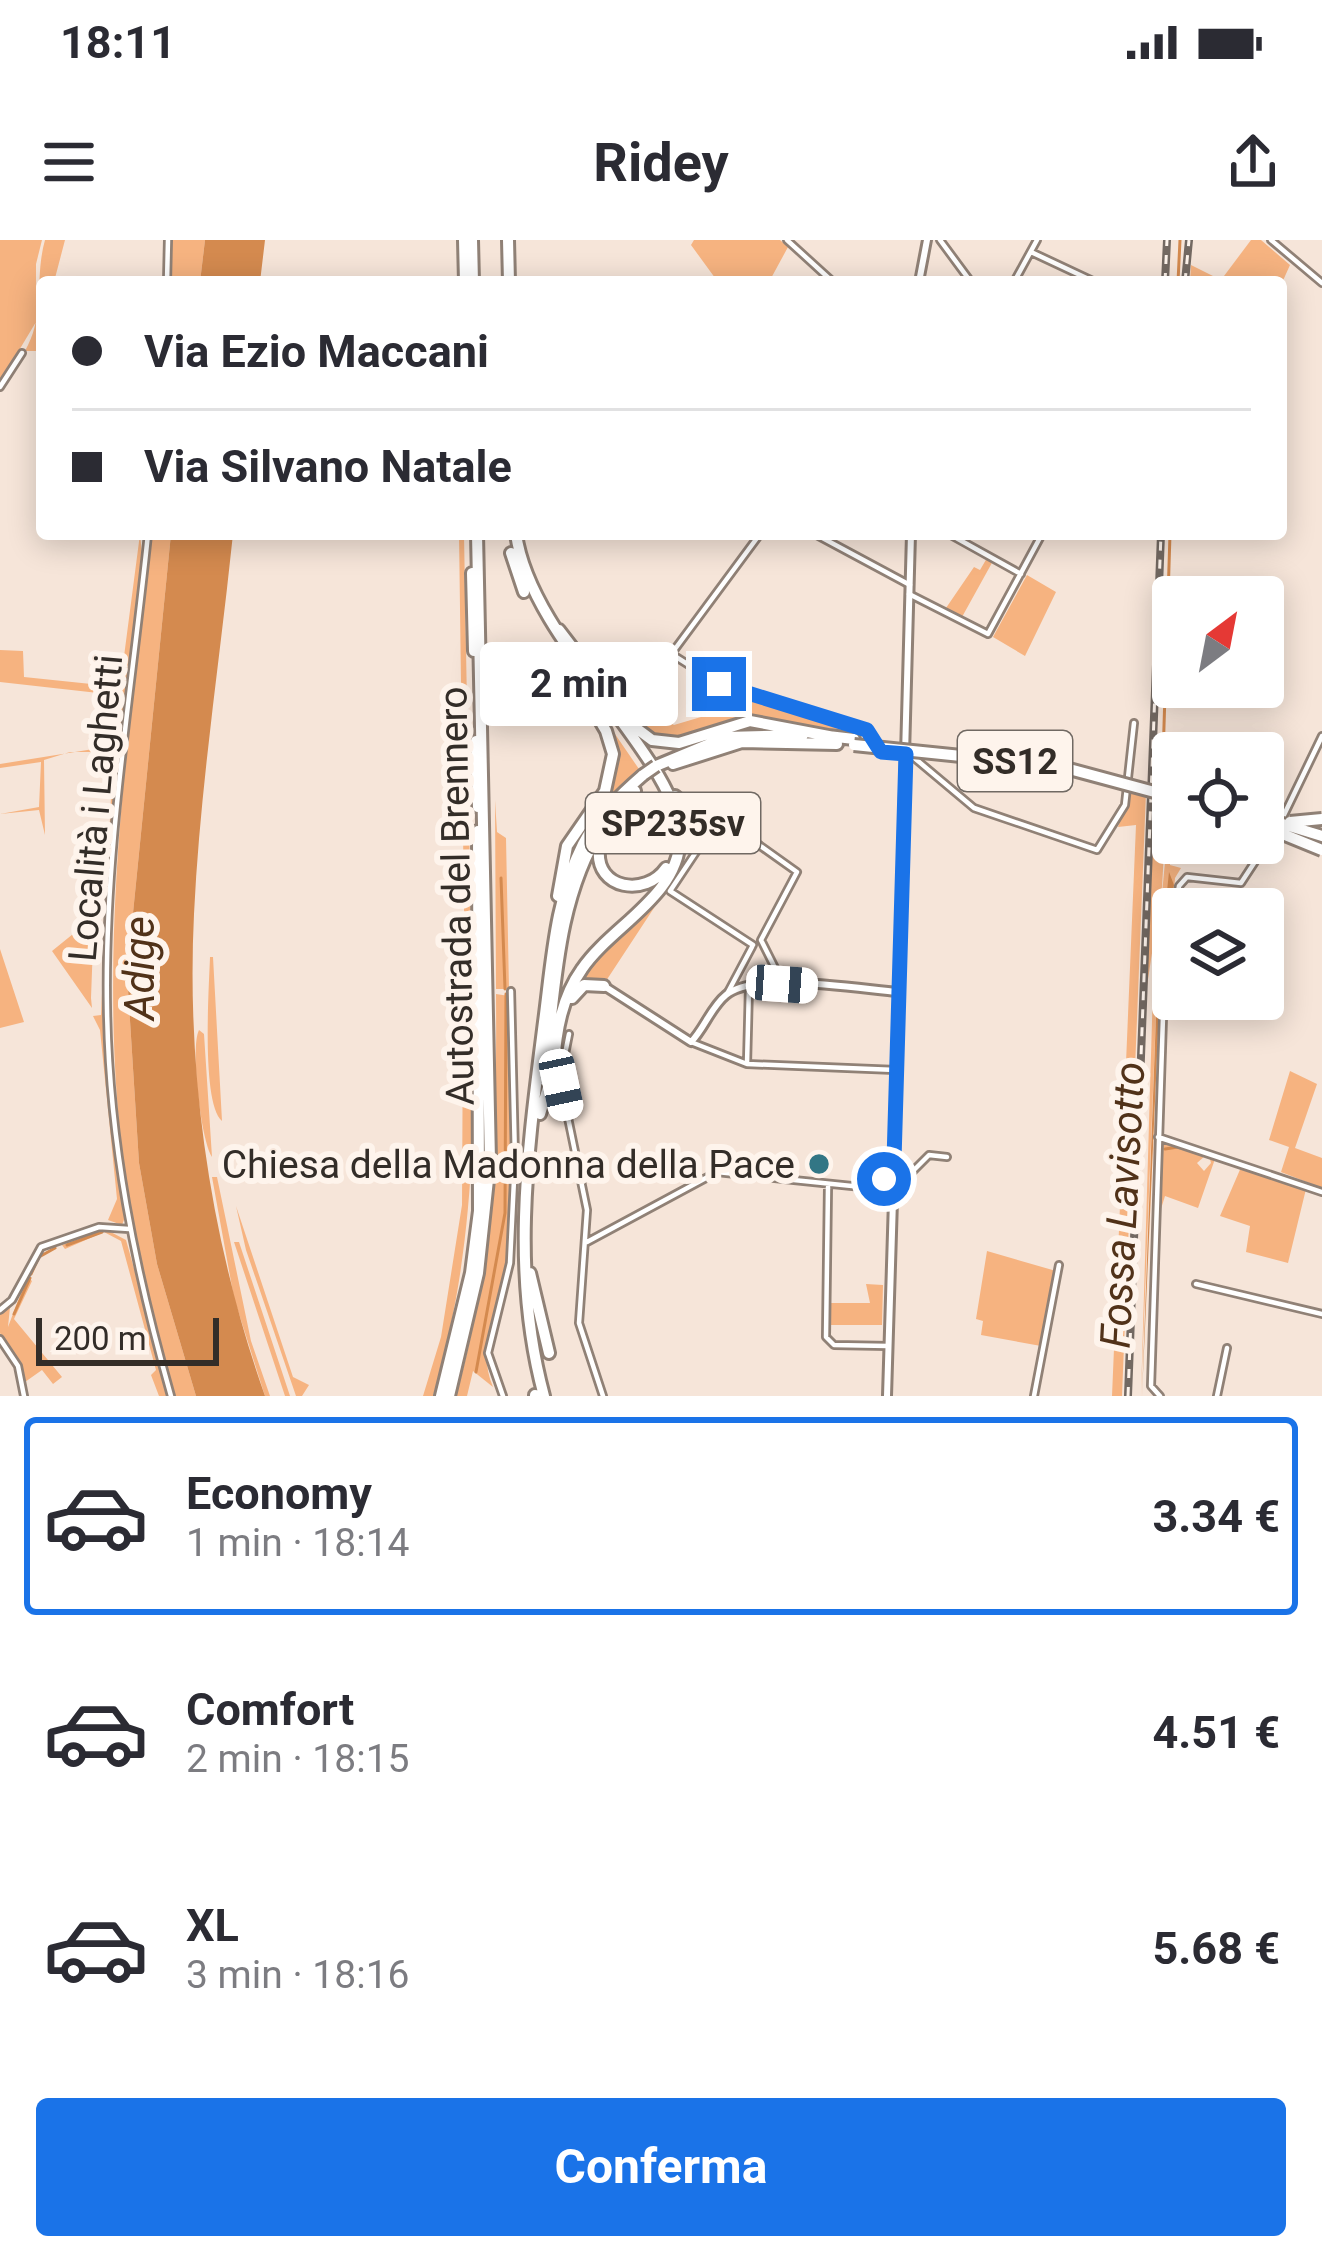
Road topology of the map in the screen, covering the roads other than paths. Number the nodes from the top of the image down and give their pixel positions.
1 (168, 240) edge
2 (468, 240) edge
3 (504, 240) edge
4 (787, 240) edge
5 (927, 240) edge
6 (940, 240) edge
7 (1037, 240) edge
8 (1271, 240) edge
9 (1030, 252) junction
10 (167, 276) edge
11 (469, 276) edge
12 (505, 276) edge
13 (826, 276) edge
14 (921, 276) edge
15 (967, 276) edge
16 (1017, 276) edge
17 (1081, 276) edge
18 (1322, 283) edge
19 (22, 353) dead end
20 (0, 387) edge
21 (147, 540) edge
22 (474, 540) edge
23 (513, 540) edge
24 (514, 540) edge
25 (756, 540) edge
26 (825, 540) edge
27 (911, 540) edge
28 (960, 540) edge
29 (1039, 540) edge
30 (1021, 574) junction
31 (909, 589) junction
32 (543, 613) junction
33 (555, 645) junction
34 (673, 655) junction
35 (641, 694) dead end
36 (1134, 723) dead end
37 (1322, 736) edge
38 (834, 737) junction
39 (854, 742) junction
40 (903, 754) junction
41 (658, 769) junction
42 (645, 778) junction
43 (663, 786) junction
44 (1152, 789) edge
45 (634, 790) junction
46 (1322, 819) edge
47 (724, 820) junction
48 (1284, 822) edge
49 (1284, 829) edge
50 (1322, 843) edge
51 (1178, 888) edge
52 (556, 923) junction
53 (761, 940) junction
54 (753, 945) junction
55 (737, 970) junction
56 (782, 984) junction
57 (604, 986) joint
58 (746, 988) junction
59 (511, 991) dead end
60 (898, 992) junction
61 (727, 994) junction
62 (1163, 1020) edge
63 (569, 1034) dead end
64 (691, 1042) junction
65 (747, 1064) junction
66 (554, 1065) junction
67 (896, 1070) junction
68 (540, 1114) junction
69 (1158, 1137) junction
70 (947, 1157) dead end
71 (892, 1175) junction
72 (904, 1180) junction
73 (828, 1186) junction
74 (881, 1189) junction
75 (1322, 1192) edge
76 (893, 1200) junction
77 (129, 1229) junction
78 (587, 1242) junction
79 (1059, 1265) dead end
80 (526, 1269) junction
81 (1196, 1284) dead end
82 (0, 1310) edge
83 (1322, 1314) edge
84 (521, 1335) dead end
85 (0, 1340) edge
86 (888, 1346) junction
87 (1227, 1348) dead end
88 (548, 1353) dead end
89 (24, 1396) edge
90 (171, 1396) edge
91 (445, 1396) edge
92 (503, 1396) edge
93 (541, 1396) edge
94 (603, 1396) edge
95 (887, 1396) edge
96 (1034, 1396) edge
97 (1160, 1396) edge
98 (1217, 1396) edge

1 - 10 street
2 - 11 highway
3 - 12 highway
4 - 13 street
5 - 14 street
6 - 15 street
7 - 9 street
8 - 18 street
9 - 16 street
9 - 17 street
19 - 20 street
21 - 77 street, Località i Laghetti
22 - 91 highway, Autostrada del Brennero
23 - 33 highway
24 - 32 highway
25 - 34 street
26 - 31 street
27 - 31 street
28 - 30 street
29 - 30 street
30 - 31 street
31 - 40 street
32 - 38 highway, SP235sv
32 - 43 highway, SP235sv
33 - 45 highway, SP235sv
33 - 52 highway, SP235sv
34 - 35 street
34 - 40 street
36 - 40 street
37 - 51 street
38 - 39 highway, SS12
38 - 41 highway, SS12
39 - 41 highway, SS12
39 - 44 highway, SS12, bridge
40 - 60 street
41 - 42 highway, SS12, bridge
42 - 45 highway, SS12
42 - 52 highway, SS12
43 - 47 highway
43 - 66 highway, SP235sv
45 - 68 highway, SS12
46 - 48 highway, bridge
47 - 53 street
47 - 54 street
49 - 50 highway, bridge
52 - 80 highway, SS12
53 - 54 street
53 - 56 street
54 - 55 street
55 - 58 street
55 - 61 street
56 - 58 street
56 - 60 street
57 - 64 street
57 - 66 highway
58 - 61 street
58 - 65 street
59 - 92 street
60 - 67 street
61 - 64 street
62 - 69 street
63 - 78 street
64 - 65 street
65 - 67 street
66 - 68 highway, SP235sv
67 - 71 street
68 - 80 highway, SS12
69 - 75 street
69 - 97 street
70 - 72 street
71 - 72 street
71 - 74 street
72 - 76 street
73 - 74 street
73 - 78 street
73 - 86 street
74 - 76 street
76 - 86 street
77 - 82 street
77 - 90 street
78 - 94 street
79 - 96 street
80 - 84 highway
80 - 88 highway
80 - 93 highway, SS12
81 - 83 street
85 - 89 street
86 - 95 street
87 - 98 street

